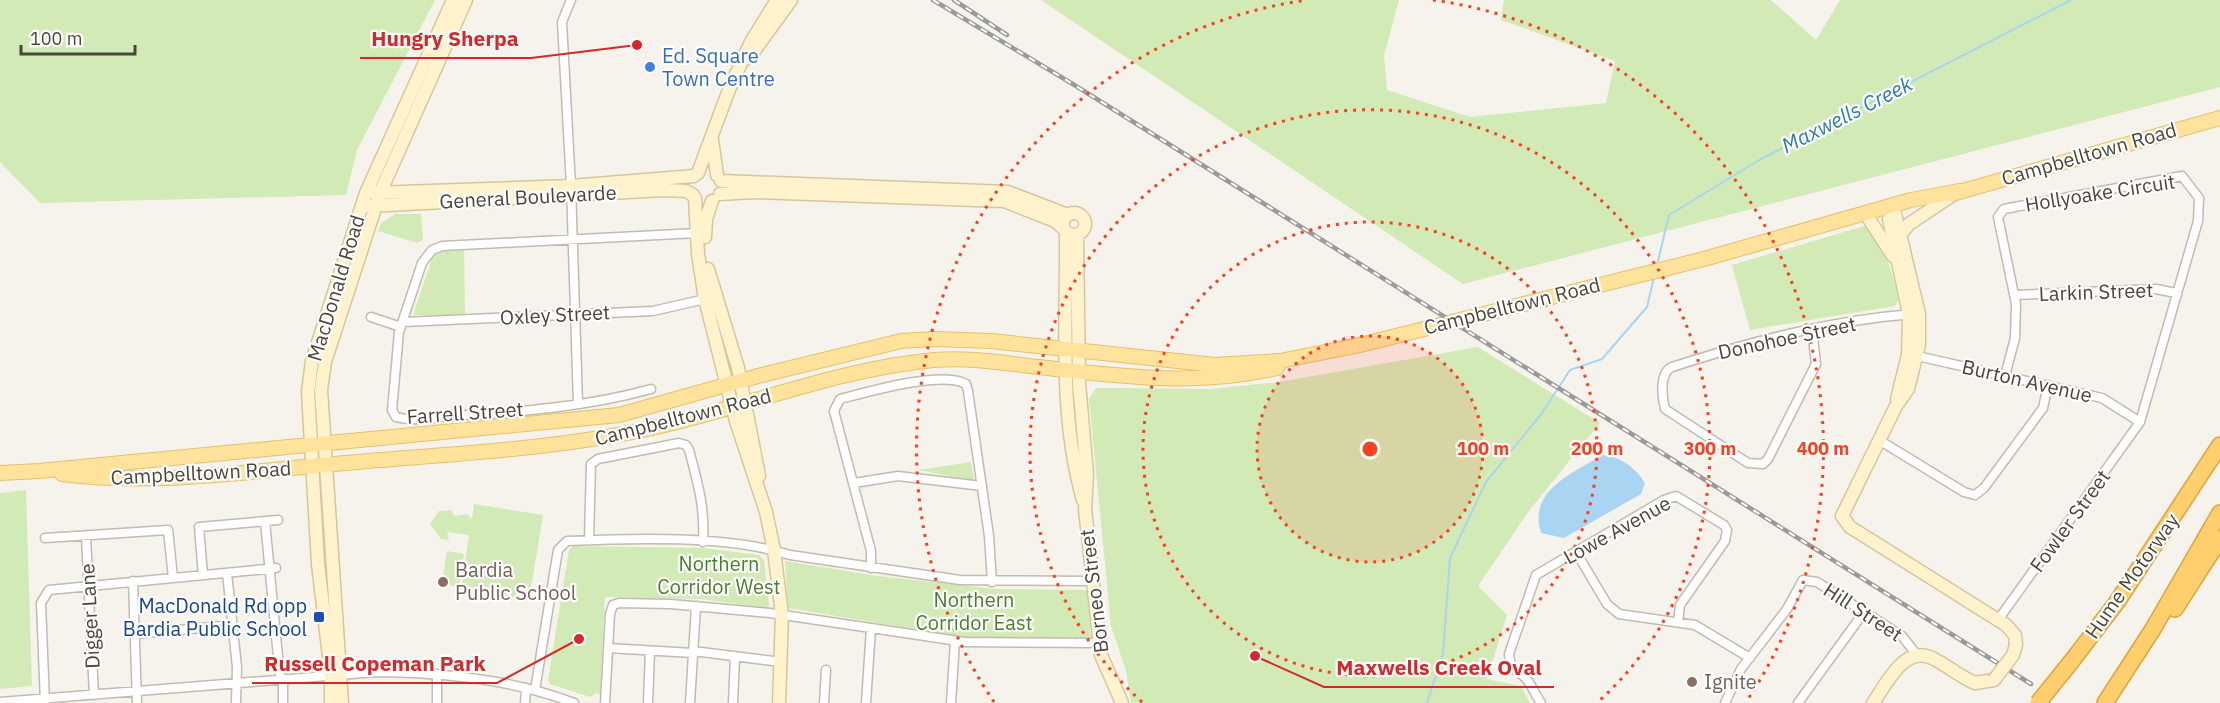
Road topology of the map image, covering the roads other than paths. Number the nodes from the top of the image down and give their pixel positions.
1 (571, 0) edge
2 (777, 0) edge
3 (791, 0) edge
4 (458, 5) edge
5 (737, 73) junction
6 (2220, 118) edge
7 (712, 139) junction
8 (696, 174) junction
9 (719, 178) junction
10 (878, 187) junction
11 (571, 191) junction
12 (1959, 191) junction
13 (366, 193) junction
14 (380, 193) junction
15 (694, 196) junction
16 (716, 198) junction
17 (922, 198) junction
18 (361, 206) junction
19 (376, 206) junction
20 (1891, 210) junction
21 (1068, 215) junction
22 (1869, 219) junction
23 (1069, 232) junction
24 (697, 233) junction
25 (1901, 234) junction
26 (573, 239) junction
27 (1704, 259) junction
28 (707, 264) junction
29 (1898, 265) junction
30 (2176, 293) junction
31 (2015, 295) junction
32 (705, 299) junction
33 (573, 314) junction
34 (1914, 314) junction
35 (371, 317) dead end
36 (402, 324) junction
37 (1812, 330) junction
38 (1064, 348) junction
39 (1079, 350) junction
40 (1321, 354) junction
41 (1912, 355) junction
42 (1064, 370) junction
43 (1080, 372) junction
44 (2005, 376) junction
45 (734, 383) junction
46 (2048, 385) junction
47 (651, 389) dead end
48 (578, 404) junction
49 (739, 405) junction
50 (2140, 422) junction
51 (1880, 440) junction
52 (326, 444) junction
53 (2220, 444) edge
54 (312, 445) junction
55 (320, 465) junction
56 (39, 471) junction
57 (0, 473) edge
58 (854, 483) junction
59 (982, 486) junction
60 (1085, 510) junction
61 (2220, 513) edge
62 (278, 520) dead end
63 (265, 521) junction
64 (86, 537) junction
65 (45, 538) dead end
66 (2220, 539) edge
67 (589, 540) junction
68 (702, 542) junction
69 (774, 550) junction
70 (1576, 552) junction
71 (872, 568) junction
72 (273, 569) junction
73 (228, 573) junction
74 (203, 575) junction
75 (173, 578) junction
76 (133, 581) junction
77 (1093, 581) junction
78 (992, 582) junction
79 (89, 585) junction
80 (696, 606) junction
81 (1864, 612) junction
82 (782, 615) junction
83 (1998, 620) junction
84 (1678, 622) junction
85 (233, 625) junction
86 (871, 628) junction
87 (2153, 629) junction
88 (135, 634) junction
89 (955, 641) junction
90 (1100, 643) junction
91 (608, 648) junction
92 (650, 651) junction
93 (693, 652) junction
94 (1916, 654) junction
95 (735, 657) junction
96 (1750, 658) junction
97 (781, 662) junction
98 (826, 670) dead end
99 (336, 673) junction
100 (437, 674) junction
101 (281, 678) junction
102 (237, 683) junction
103 (530, 689) junction
104 (137, 691) junction
105 (94, 695) junction
106 (2108, 698) edge
107 (45, 701) edge
108 (0, 702) edge
109 (137, 703) edge
110 (236, 703) edge
111 (283, 703) edge
112 (331, 703) edge
113 (342, 703) edge
114 (437, 703) edge
115 (525, 703) edge
116 (574, 703) edge
117 (605, 703) edge
118 (648, 703) edge
119 (690, 703) edge
120 (733, 703) edge
121 (779, 703) edge
122 (824, 703) edge
123 (866, 703) edge
124 (951, 703) edge
125 (1122, 703) edge
126 (1541, 703) edge
127 (1725, 703) edge
128 (1798, 703) edge
129 (1873, 703) edge
130 (2038, 703) edge

1 - 11 street
2 - 5 street
3 - 5 street
4 - 13 street, MacDonald Road
4 - 14 street, MacDonald Road
5 - 7 street
6 - 12 main road, Campbelltown Road
7 - 8 street
7 - 9 street
8 - 9 street
8 - 11 street
8 - 15 street
9 - 10 street
9 - 16 street
10 - 17 street
10 - 21 street
11 - 14 street
11 - 15 street, General Boulevarde
11 - 19 street, General Boulevarde
11 - 26 street
12 - 20 main road, Campbelltown Road
12 - 25 street
13 - 14 street
13 - 18 street, MacDonald Road
14 - 19 street, MacDonald Road
15 - 16 street
15 - 24 street
16 - 17 street
16 - 28 street
17 - 23 street
18 - 19 street, General Boulevarde
18 - 54 street, MacDonald Road
19 - 52 street, MacDonald Road
20 - 22 main road, Campbelltown Road
20 - 25 street
20 - 27 main road, Campbelltown Road
20 - 29 street
21 - 23 street
21 - 23 street
22 - 27 main road, Campbelltown Road
22 - 29 street
23 - 38 street, Borneo Street
23 - 39 street, Borneo Street
24 - 26 street, Farrell Street
24 - 32 street
25 - 34 street
26 - 33 street
26 - 36 street, Farrell Street
27 - 40 main road, Campbelltown Road
28 - 32 street
28 - 45 street
29 - 34 street
30 - 31 street, Larkin Street
30 - 31 street, Hollyoake Circuit
30 - 50 street, Hollyoake Circuit
31 - 44 street, Hollyoake Circuit
32 - 33 street, Oxley Street
32 - 45 street
33 - 36 street, Oxley Street
33 - 48 street
34 - 37 street, Donohoe Street
34 - 41 street
35 - 36 street, Oxley Street
36 - 48 street, Farrell Street
37 - 37 street, Donohoe Street
38 - 39 main road, Campbelltown Road
38 - 42 street, Borneo Street
38 - 45 main road, Campbelltown Road
39 - 40 main road, Campbelltown Road
39 - 43 street, Borneo Street
40 - 43 main road, Campbelltown Road
41 - 44 street, Burton Avenue
41 - 51 street
42 - 43 main road, Campbelltown Road
42 - 49 main road, Campbelltown Road
42 - 60 street, Borneo Street
43 - 60 street, Borneo Street
44 - 46 street, Burton Avenue
45 - 49 street
45 - 52 main road, Campbelltown Road
46 - 50 street, Burton Avenue
46 - 51 street
47 - 48 street, Farrell Street
49 - 55 main road, Campbelltown Road
49 - 69 street
50 - 83 street, Fowler Street
51 - 83 street
52 - 54 main road, Campbelltown Road
52 - 55 street, MacDonald Road
53 - 130 highway, Hume Motorway, bridge
54 - 55 street, MacDonald Road
54 - 56 main road, Campbelltown Road
55 - 56 main road, Campbelltown Road
55 - 99 street, MacDonald Road
56 - 57 main road, Campbelltown Road
58 - 59 street
58 - 59 street
58 - 71 street
59 - 78 street
60 - 77 street, Borneo Street
61 - 87 highway, Hume Motorway
62 - 63 street
63 - 72 street
63 - 74 street
64 - 65 street
64 - 75 street
64 - 79 street, Digger Lane
66 - 87 highway
67 - 68 street
67 - 68 street
67 - 103 street
68 - 69 street
69 - 71 street
69 - 82 street
70 - 84 street
70 - 84 street, Lowe Avenue
70 - 126 street, Lowe Avenue
71 - 78 street
72 - 73 street
72 - 101 street
73 - 74 street
73 - 85 street
74 - 75 street
75 - 76 street
76 - 79 street
76 - 88 street
77 - 78 street
77 - 90 street, Borneo Street
79 - 105 street, Digger Lane
79 - 107 street
80 - 82 street
80 - 91 street
80 - 93 street
81 - 94 street, Hill Street
81 - 96 street, Hill Street
81 - 128 street
82 - 86 street
82 - 97 street
83 - 94 street, bridge
84 - 96 street
85 - 88 street
85 - 102 street
86 - 89 street
86 - 123 street
87 - 106 highway, Hume Motorway
88 - 104 street
89 - 90 street
89 - 124 street
90 - 125 street, Borneo Street
91 - 92 street
91 - 117 street
92 - 93 street
92 - 118 street
93 - 95 street
93 - 119 street
94 - 129 street
95 - 97 street
95 - 120 street
96 - 127 street
97 - 121 street
98 - 122 street
99 - 100 street
99 - 101 street
99 - 112 street, MacDonald Road
99 - 113 street, MacDonald Road
100 - 103 street
100 - 114 street
101 - 102 street
101 - 111 street
102 - 104 street
102 - 110 street
103 - 115 street
103 - 116 street
104 - 105 street
104 - 109 street
105 - 107 street
107 - 108 street

